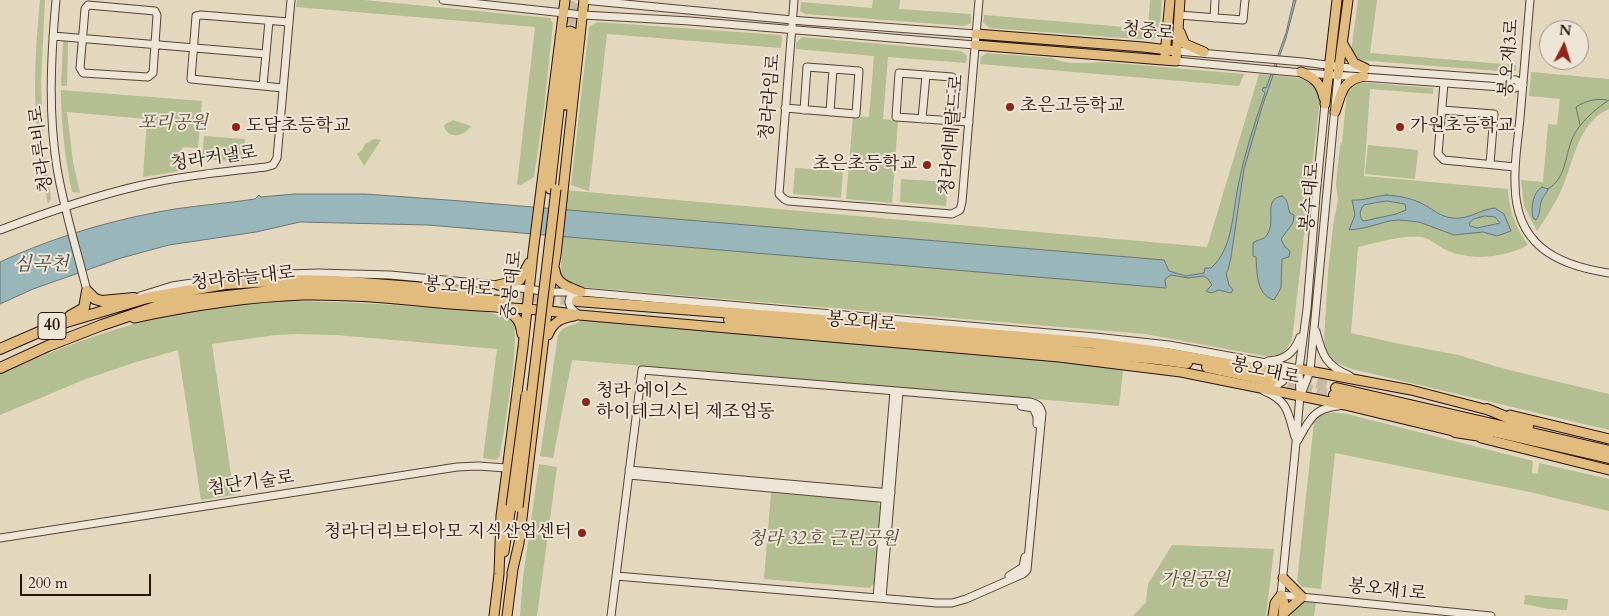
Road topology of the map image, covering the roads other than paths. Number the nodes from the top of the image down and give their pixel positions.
1 (56, 0) edge
2 (291, 0) edge
3 (444, 0) edge
4 (565, 0) edge
5 (584, 0) edge
6 (794, 0) edge
7 (979, 0) edge
8 (1170, 0) edge
9 (1180, 0) edge
10 (1215, 0) edge
11 (1245, 0) edge
12 (1337, 0) edge
13 (1348, 0) edge
14 (1530, 0) edge
15 (563, 13) junction
16 (583, 14) junction
17 (1179, 15) junction
18 (1214, 18) junction
19 (792, 20) junction
20 (269, 21) junction
21 (289, 22) junction
22 (1168, 23) junction
23 (1178, 25) junction
24 (792, 30) junction
25 (976, 34) junction
26 (53, 36) junction
27 (82, 38) junction
28 (570, 39) junction
29 (155, 44) junction
30 (1342, 44) junction
31 (975, 46) junction
32 (194, 47) junction
33 (1143, 47) junction
34 (1176, 51) junction
35 (1204, 52) junction
36 (266, 54) junction
37 (1165, 55) junction
38 (1176, 61) junction
39 (833, 69) junction
40 (1329, 70) junction
41 (1339, 71) junction
42 (1296, 72) junction
43 (1364, 72) junction
44 (926, 75) junction
45 (1444, 83) junction
46 (1523, 85) junction
47 (263, 86) junction
48 (283, 88) junction
49 (1325, 104) junction
50 (785, 108) junction
51 (804, 110) junction
52 (1442, 110) junction
53 (830, 112) junction
54 (1335, 112) junction
55 (922, 119) junction
56 (949, 121) junction
57 (969, 122) junction
58 (1490, 164) junction
59 (1516, 167) junction
60 (553, 189) junction
61 (781, 196) joint
62 (65, 206) junction
63 (0, 230) edge
64 (533, 254) junction
65 (556, 254) junction
66 (1609, 273) edge
67 (239, 282) junction
68 (172, 286) junction
69 (529, 290) junction
70 (87, 291) junction
71 (550, 292) junction
72 (499, 297) junction
73 (135, 298) junction
74 (578, 304) junction
75 (528, 308) junction
76 (106, 310) junction
77 (549, 311) junction
78 (847, 316) junction
79 (1305, 325) junction
80 (1315, 325) junction
81 (54, 326) junction
82 (1059, 334) junction
83 (942, 335) junction
84 (832, 337) junction
85 (964, 337) junction
86 (523, 348) junction
87 (0, 350) edge
88 (544, 352) junction
89 (1059, 357) junction
90 (1256, 361) junction
91 (0, 368) edge
92 (1299, 369) junction
93 (1310, 371) junction
94 (1273, 376) junction
95 (1361, 381) junction
96 (1250, 385) junction
97 (897, 394) junction
98 (1300, 395) junction
99 (1345, 405) junction
100 (1487, 409) junction
101 (1455, 432) junction
102 (1609, 439) edge
103 (1296, 442) junction
104 (1596, 448) junction
105 (1607, 458) edge
106 (1565, 459) junction
107 (506, 468) junction
108 (1609, 470) edge
109 (631, 473) junction
110 (888, 496) junction
111 (514, 506) junction
112 (0, 538) edge
113 (512, 573) junction
114 (499, 574) junction
115 (618, 574) junction
116 (1283, 578) junction
117 (1281, 595) junction
118 (880, 596) junction
119 (1302, 597) junction
120 (1426, 613) edge
121 (1280, 615) edge
122 (494, 616) edge
123 (507, 616) edge
124 (612, 616) edge
125 (1491, 616) edge

1 - 26 street, 청라루비로
2 - 21 street, 청라커낼로
3 - 15 street, 청중로
4 - 15 main road, 중봉대로
5 - 16 main road, 중봉대로
5 - 19 street, 청중로
6 - 19 street, 청라라임로
7 - 25 street, 청라에메랄드로
8 - 22 main road
9 - 17 main road
10 - 18 street
11 - 18 street
12 - 40 main road, 봉수대로
13 - 30 main road, 봉수대로
14 - 46 street, 봉오재3로
15 - 16 street, 청중로
15 - 28 main road, 중봉대로
16 - 24 street, 청중로
16 - 28 main road, 중봉대로
17 - 18 street
17 - 23 main road
19 - 24 street, 청라라임로
19 - 25 street, 청중로
20 - 21 street
20 - 32 street
20 - 36 street
21 - 48 street, 청라커낼로
22 - 33 main road
22 - 37 main road
23 - 34 main road
23 - 35 main road
24 - 31 street, 청중로
24 - 50 street, 청라라임로
25 - 31 street, 청라에메랄드로
25 - 33 main road, 청중로
26 - 27 street
26 - 62 street, 청라루비로
27 - 29 street
27 - 29 street
27 - 29 street
28 - 60 main road, 중봉대로
28 - 60 main road, 중봉대로
29 - 32 street
30 - 41 main road, 봉수대로
30 - 43 main road
31 - 37 main road, 청중로
31 - 57 street, 청라에메랄드로
32 - 36 street
32 - 47 street
33 - 37 main road, 청중로
34 - 35 street, 청중로
34 - 37 main road, 청중로
34 - 38 main road
35 - 40 street, 청중로
36 - 47 street
37 - 38 main road, 청중로
38 - 42 street
39 - 51 street
39 - 53 street
39 - 53 street
40 - 41 street, 청중로
40 - 42 street
40 - 49 main road, 봉수대로
41 - 43 street, 청중로
41 - 54 street, 봉수대로
42 - 49 main road
43 - 45 street, 청중로
43 - 46 street, 청중로
43 - 54 main road
44 - 55 street
44 - 55 street
44 - 56 street
45 - 46 street, 청중로
45 - 52 street
46 - 59 street, 봉오재3로
47 - 48 street
48 - 62 street, 청라커낼로
49 - 79 street, 봉수대로
50 - 51 street
50 - 61 street, 청라라임로
51 - 53 street
52 - 58 street
52 - 58 street
54 - 80 street, 봉수대로
55 - 56 street
56 - 57 street
57 - 61 street, 청라에메랄드로
58 - 59 street
59 - 66 street, 봉오재3로
60 - 64 main road, 중봉대로
60 - 65 main road, 중봉대로
60 - 111 main road, 중봉대로, bridge
62 - 63 street, 청라커낼로
62 - 70 street, 청라루비로
64 - 69 main road, 중봉대로
64 - 72 main road
65 - 71 main road, 중봉대로
65 - 74 main road
67 - 68 highway
67 - 72 highway, 청라하늘대로
67 - 76 highway, 청라하늘대로
68 - 72 street, 봉오대로 / 40
68 - 73 street, 봉오대로 / 40
69 - 71 street, 봉오대로 / 40
69 - 72 street, 봉오대로 / 40
69 - 75 main road, 중봉대로
70 - 73 highway
70 - 81 highway
71 - 74 street, 봉오대로 / 40
71 - 77 main road, 중봉대로
72 - 75 main road, 봉오대로 / 40
72 - 86 main road
72 - 91 highway, 청라하늘대로 / 40
73 - 76 street, 봉오대로 / 40
74 - 77 main road, 봉오대로 / 40
74 - 78 street, 봉오대로 / 40
74 - 83 highway, 봉오대로
74 - 84 main road, 봉오대로 / 40
74 - 88 main road
75 - 77 main road, 봉오대로 / 40
75 - 86 main road, 중봉대로
76 - 81 highway, 청라하늘대로 / 40
77 - 88 main road, 중봉대로
78 - 82 street, 봉오대로 / 40
78 - 83 highway
79 - 90 street
79 - 92 street, 봉수대로
80 - 93 street, 봉수대로
80 - 95 street
81 - 87 highway, 청라하늘대로 / 40
82 - 85 highway
82 - 90 street, 봉오대로 / 40
83 - 84 highway
83 - 85 highway, 봉오대로
84 - 89 main road, 봉오대로 / 40
85 - 89 highway
85 - 94 highway, 봉오대로
86 - 107 main road, 중봉대로
88 - 113 main road, 중봉대로
89 - 96 main road, 봉오대로 / 40
90 - 94 street, 봉오대로 / 40
92 - 93 main road, 봉오대로 / 40
92 - 94 street, 봉오대로 / 40
92 - 98 street, 봉수대로
93 - 95 main road, 봉오대로 / 40
93 - 98 street, 봉수대로
94 - 96 main road, 봉오대로 / 40
94 - 98 main road, 봉오대로 / 40
95 - 100 main road, 봉오대로 / 40
96 - 103 street
97 - 109 street
97 - 110 street
97 - 118 street
98 - 99 main road, 봉오대로 / 40
98 - 103 street, 봉수대로
99 - 101 main road, 봉오대로 / 40
99 - 103 street
100 - 102 main road, 봉오대로 / 40
100 - 104 highway
101 - 105 highway
101 - 106 main road, 봉오대로 / 40
103 - 116 street, 봉수대로
104 - 105 highway
104 - 105 highway
105 - 106 main road
106 - 108 main road, 봉오대로 / 40
107 - 112 street, 첨단기술로
107 - 114 main road, 중봉대로
109 - 110 street
109 - 115 street
110 - 118 street
111 - 113 main road, 중봉대로
111 - 114 main road, 중봉대로
113 - 123 main road, 중봉대로
114 - 122 main road, 중봉대로
115 - 118 street
115 - 124 street
116 - 117 street, 봉수대로
116 - 119 main road
117 - 119 street, 봉오재1로
117 - 121 main road, 봉수대로
119 - 120 street, 봉오재1로
119 - 121 main road
120 - 125 street, 봉오재1로

